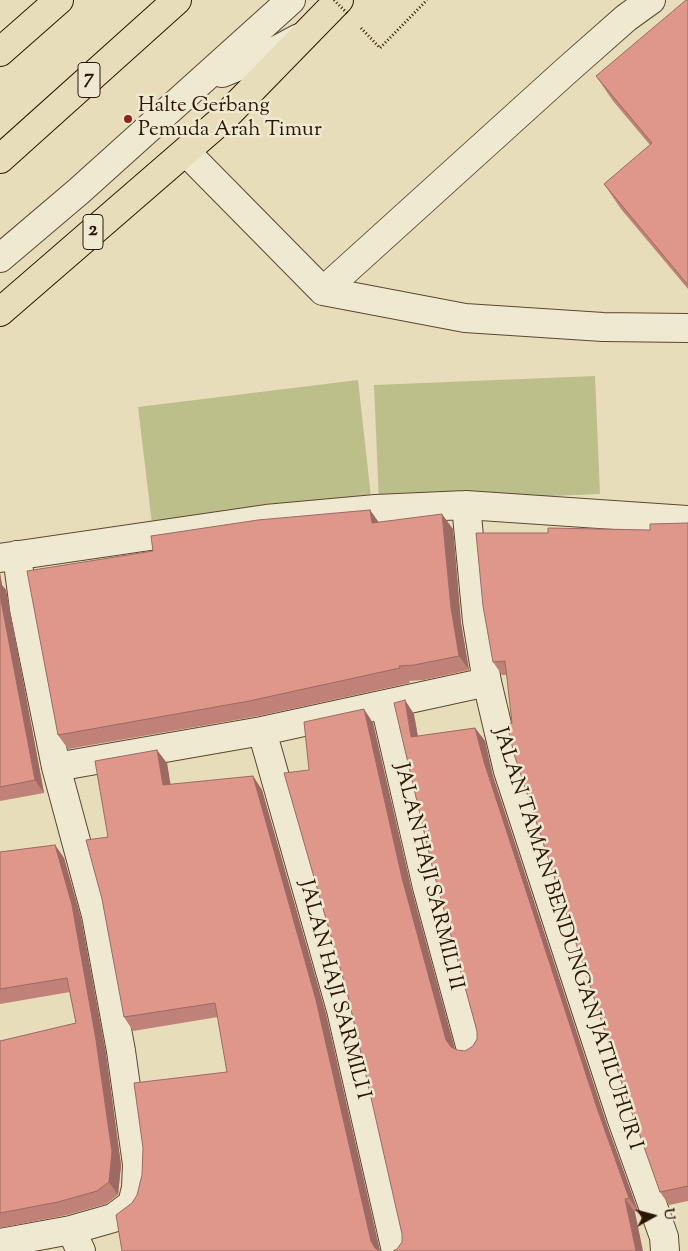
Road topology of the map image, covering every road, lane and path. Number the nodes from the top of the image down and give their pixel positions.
1 (59, 0) edge
2 (177, 0) edge
3 (291, 0) edge
4 (334, 0) edge
5 (427, 0) edge
6 (651, 0) edge
7 (343, 7) edge
8 (306, 33) junction
9 (0, 52) edge
10 (189, 93) junction
11 (186, 152) junction
12 (0, 159) edge
13 (0, 258) edge
14 (323, 291) junction
15 (0, 312) edge
16 (688, 328) edge
17 (466, 505) junction
18 (688, 520) edge
19 (9, 557) edge
20 (488, 682) junction
21 (385, 705) junction
22 (262, 731) junction
23 (56, 767) junction
24 (471, 1049) edge
25 (76, 1241) edge
26 (0, 1243) edge
27 (396, 1251) edge
28 (665, 1251) edge

1 - 9 highway
2 - 12 highway, 7
3 - 10 street
4 - 7 path, bridge
5 - 7 path
6 - 14 street
7 - 8 highway, 2
8 - 10 street
8 - 11 highway, 2
10 - 13 street
11 - 14 street
11 - 15 highway, 2
14 - 16 street
17 - 18 street
17 - 19 street
17 - 20 street, JALAN TAMAN BENDUNGAN JATILUHUR I
19 - 23 street
20 - 21 street
20 - 28 street, JALAN TAMAN BENDUNGAN JATILUHUR I
21 - 22 street
21 - 24 street, JALAN HAJI SARMILI II
22 - 23 street
22 - 27 street, JALAN HAJI SARMILI I
23 - 25 street
25 - 26 street

